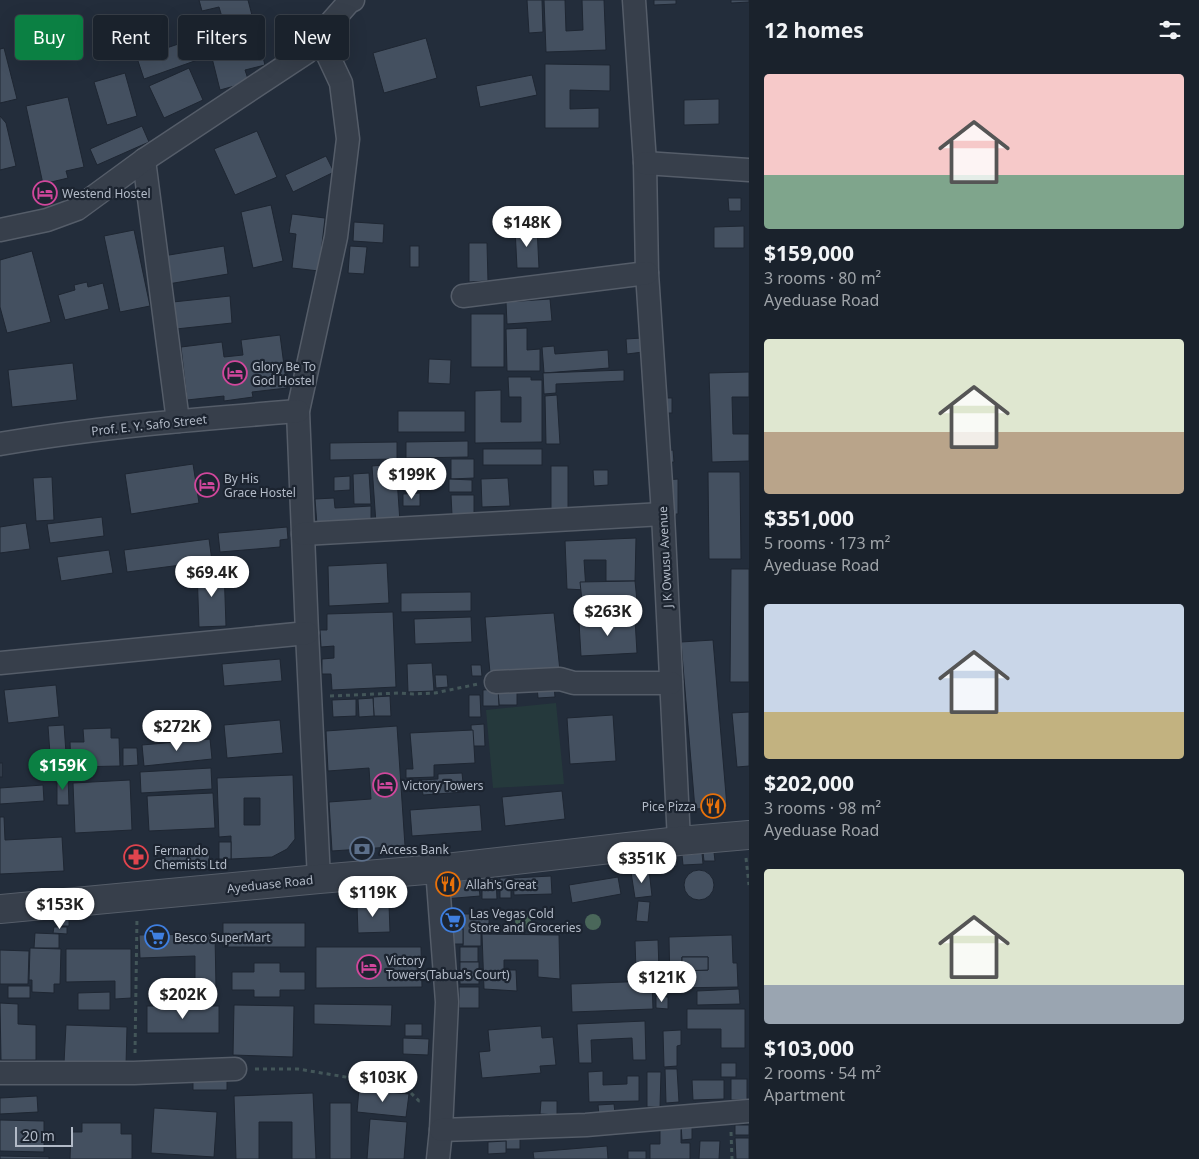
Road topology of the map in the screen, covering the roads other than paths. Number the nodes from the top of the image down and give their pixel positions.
1 (353, 0) edge
2 (634, 0) edge
3 (338, 15) edge
4 (295, 60) edge
5 (330, 60) edge
6 (144, 160) junction
7 (645, 163) junction
8 (749, 170) edge
9 (0, 230) edge
10 (647, 273) junction
11 (463, 296) dead end
12 (298, 411) junction
13 (178, 421) junction
14 (0, 444) edge
15 (663, 514) junction
16 (303, 534) junction
17 (307, 633) junction
18 (0, 663) edge
19 (496, 682) road end
20 (671, 683) junction
21 (749, 835) edge
22 (679, 841) junction
23 (437, 869) junction
24 (319, 879) junction
25 (0, 909) edge
26 (235, 1069) road end
27 (0, 1073) edge
28 (749, 1111) edge
29 (442, 1130) junction
30 (438, 1159) edge

1 - 3 street
2 - 7 street, J K Owusu Avenue
4 - 6 street
5 - 12 street
6 - 9 street
6 - 13 street
7 - 8 street
7 - 10 street, J K Owusu Avenue
10 - 11 street
10 - 15 street, J K Owusu Avenue
12 - 13 street, Prof. E. Y. Safo Street
12 - 16 street
13 - 14 street, Prof. E. Y. Safo Street
15 - 16 street
15 - 20 street, J K Owusu Avenue
16 - 17 street
17 - 18 street
17 - 24 street
19 - 20 street
20 - 22 street, J K Owusu Avenue
21 - 22 street, Ayeduase Road
22 - 23 street, Ayeduase Road
23 - 24 street, Ayeduase Road
23 - 29 street
24 - 25 street, Ayeduase Road
26 - 27 street
28 - 29 street
29 - 30 street

